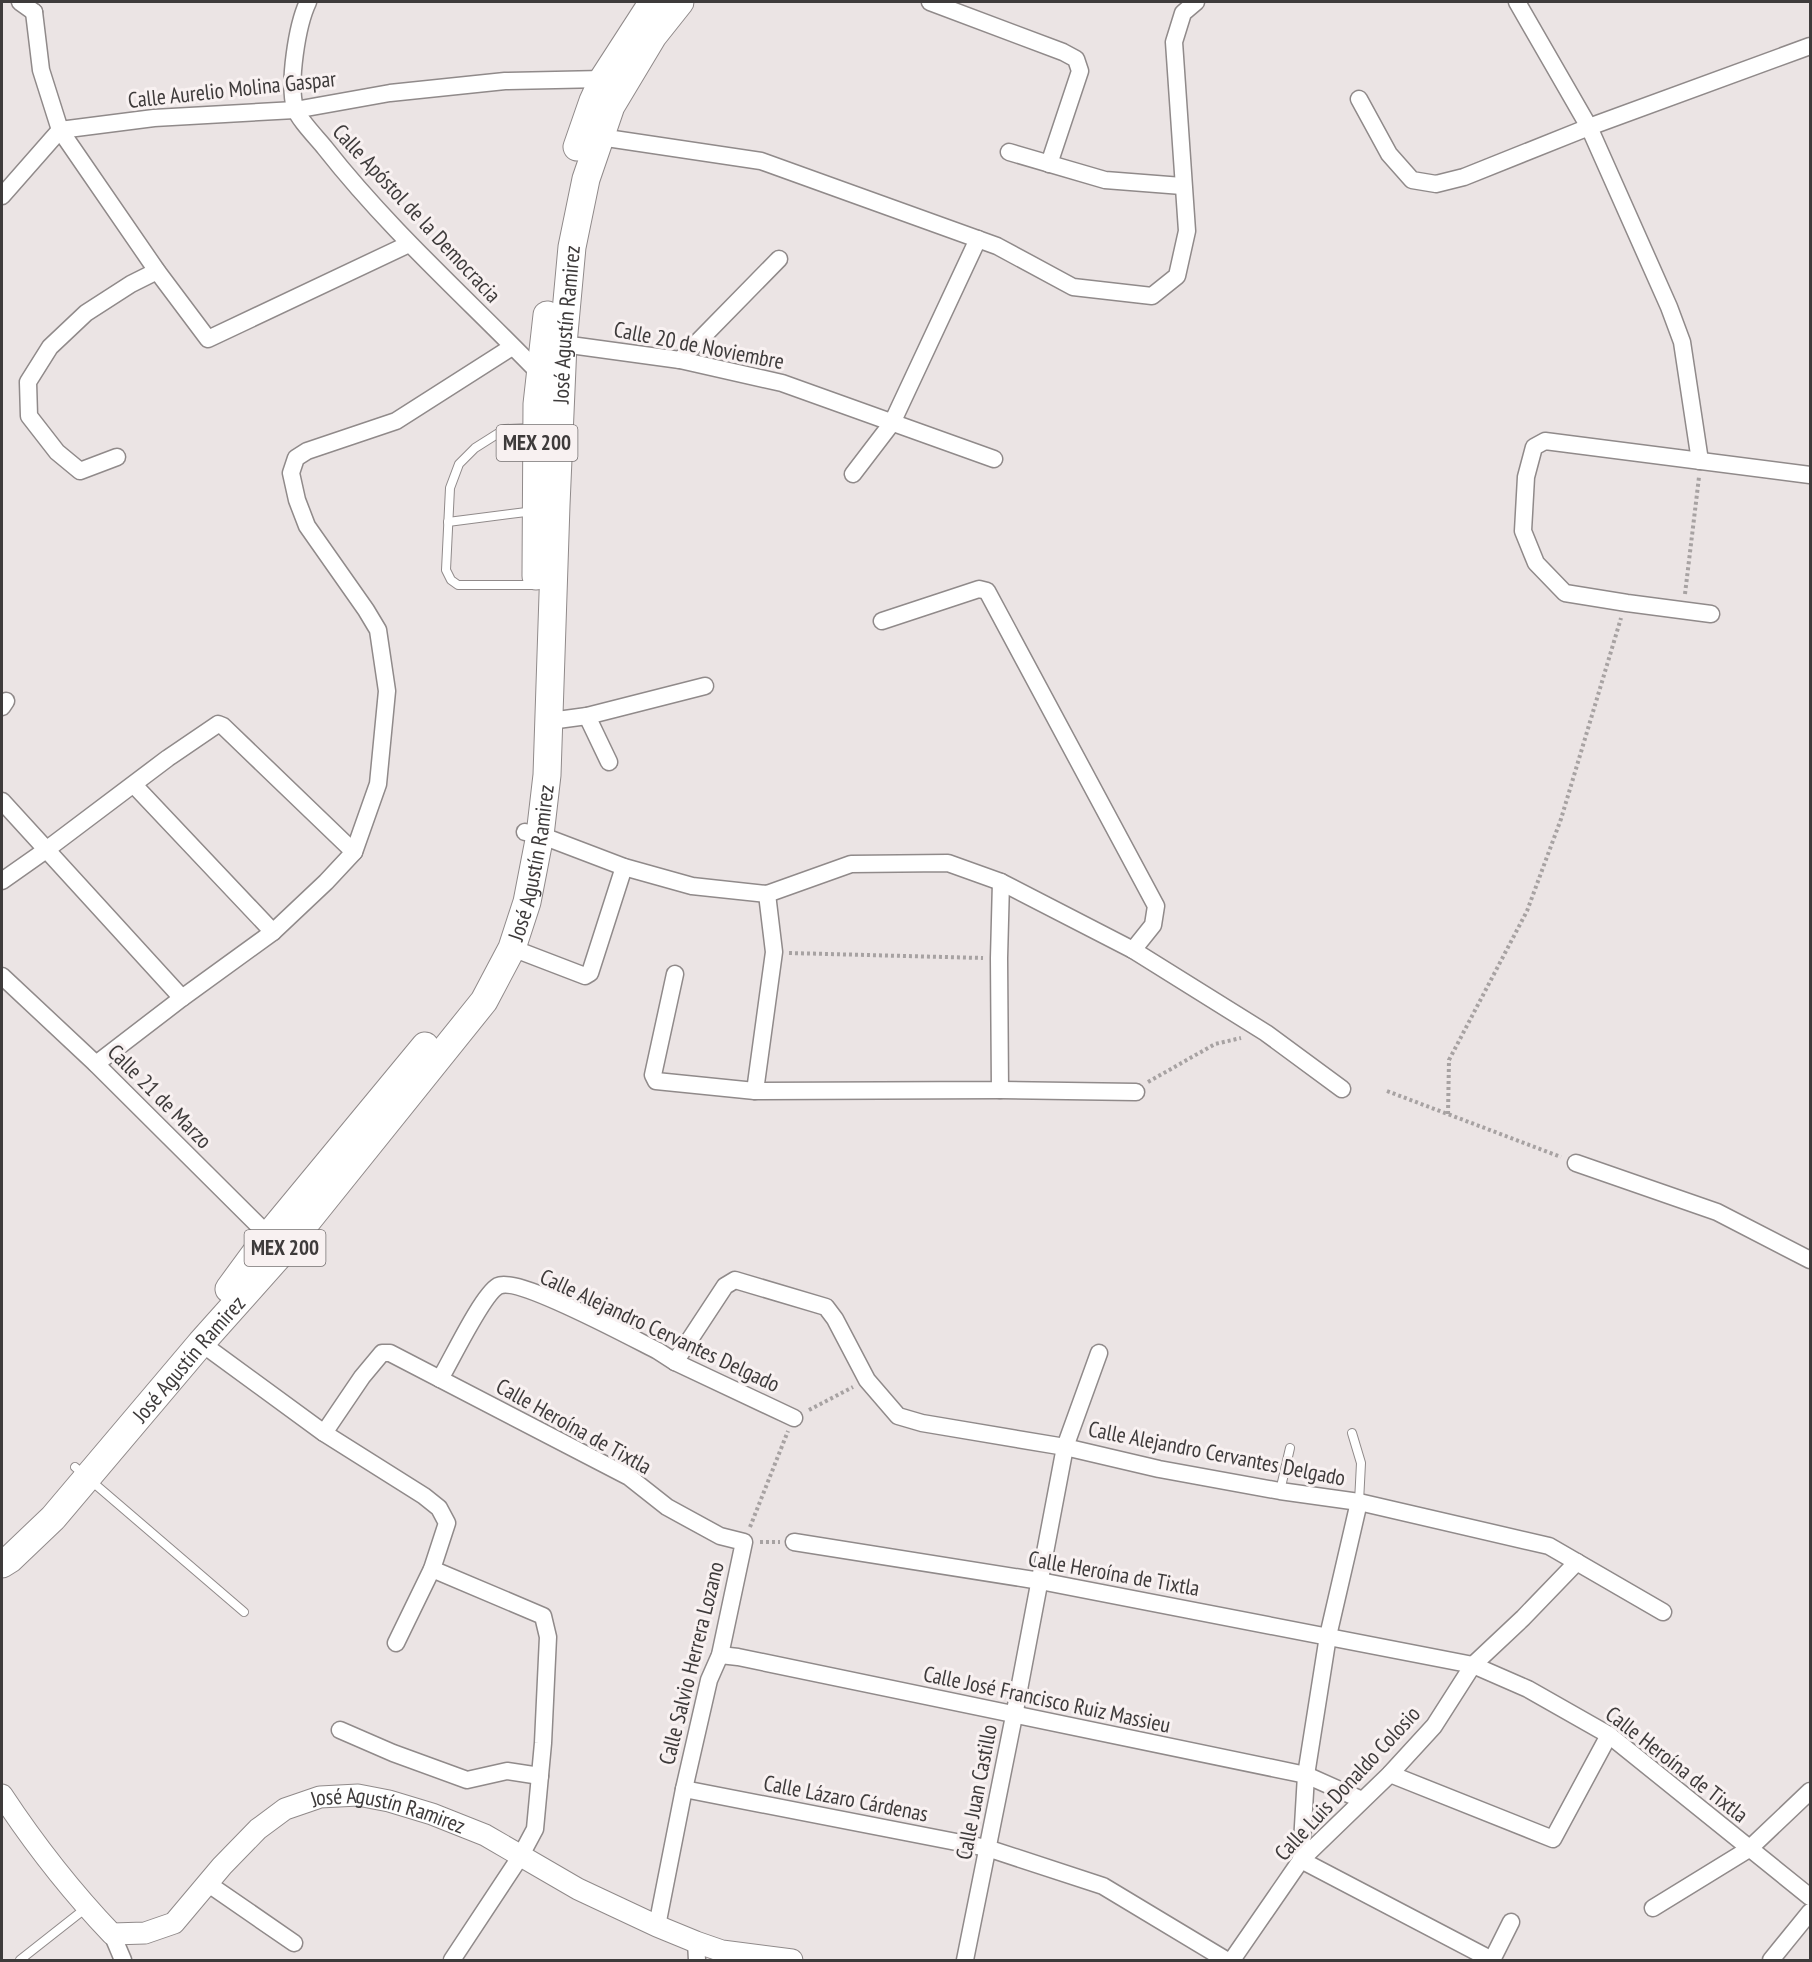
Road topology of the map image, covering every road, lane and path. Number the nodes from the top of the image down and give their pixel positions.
1 (20, 2) edge
2 (308, 2) edge
3 (656, 2) edge
4 (680, 2) edge
5 (930, 2) edge
6 (1196, 2) edge
7 (1517, 2) edge
8 (40, 7) edge
9 (1810, 46) edge
10 (603, 80) junction
11 (1359, 99) dead end
12 (295, 110) junction
13 (1589, 127) junction
14 (60, 130) junction
15 (600, 137) junction
16 (1009, 153) dead end
17 (1049, 164) junction
18 (1182, 186) junction
19 (2, 196) edge
20 (978, 239) junction
21 (409, 244) junction
22 (779, 259) dead end
23 (157, 271) junction
24 (563, 344) junction
25 (512, 347) junction
26 (680, 360) junction
27 (541, 375) junction
28 (562, 397) junction
29 (892, 423) junction
30 (548, 427) junction
31 (117, 457) dead end
32 (994, 459) dead end
33 (1700, 461) junction
34 (853, 474) dead end
35 (1810, 475) edge
36 (546, 508) junction
37 (448, 522) junction
38 (544, 584) junction
39 (1627, 603) junction
40 (1683, 610) junction
41 (1711, 614) dead end
42 (882, 621) dead end
43 (705, 686) dead end
44 (587, 716) junction
45 (550, 721) junction
46 (609, 762) dead end
47 (134, 785) junction
48 (2, 801) edge
49 (532, 833) junction
50 (46, 850) junction
51 (354, 852) junction
52 (624, 867) junction
53 (2, 881) edge
54 (1001, 882) junction
55 (767, 894) junction
56 (273, 932) junction
57 (512, 948) junction
58 (1133, 950) junction
59 (774, 952) junction
60 (999, 958) junction
61 (675, 974) dead end
62 (2, 976) edge
63 (182, 998) junction
64 (1266, 1033) junction
65 (96, 1064) junction
66 (1342, 1089) dead end
67 (755, 1090) junction
68 (1000, 1090) junction
69 (1387, 1091) dead end
70 (1136, 1092) joint
71 (1448, 1114) junction
72 (1576, 1163) joint
73 (276, 1243) junction
74 (1810, 1260) edge
75 (201, 1343) junction
76 (1099, 1353) dead end
77 (675, 1362) junction
78 (440, 1379) junction
79 (867, 1380) junction
80 (794, 1418) junction
81 (324, 1433) junction
82 (1352, 1433) dead end
83 (1065, 1447) junction
84 (1290, 1448) dead end
85 (81, 1472) junction
86 (1280, 1491) junction
87 (1359, 1502) junction
88 (744, 1542) junction
89 (794, 1542) joint
90 (2, 1545) edge
91 (1577, 1562) junction
92 (2, 1564) edge
93 (432, 1569) junction
94 (1040, 1581) junction
95 (244, 1612) dead end
96 (1663, 1612) dead end
97 (1328, 1636) junction
98 (396, 1643) dead end
99 (720, 1655) junction
100 (1473, 1665) junction
101 (1014, 1716) junction
102 (340, 1730) dead end
103 (1609, 1735) junction
104 (1390, 1774) junction
105 (540, 1776) junction
106 (1306, 1776) junction
107 (684, 1789) junction
108 (1810, 1791) edge
109 (2, 1795) edge
110 (1362, 1800) junction
111 (987, 1848) junction
112 (1749, 1849) junction
113 (520, 1857) junction
114 (1301, 1860) junction
115 (207, 1883) junction
116 (1810, 1897) edge
117 (86, 1907) junction
118 (1653, 1908) dead end
119 (1810, 1912) edge
120 (1511, 1922) dead end
121 (657, 1926) junction
122 (112, 1934) junction
123 (294, 1942) dead end
124 (696, 1951) edge
125 (20, 1960) edge
126 (123, 1960) edge
127 (452, 1960) edge
128 (792, 1960) edge
129 (965, 1960) edge
130 (1226, 1960) edge
131 (1232, 1960) edge
132 (1492, 1960) edge
133 (1771, 1960) edge

1 - 8 street
2 - 12 street
3 - 10 main road, José Agustín Ramirez / MEX 200
4 - 15 main road, José Agustín Ramirez / MEX 200
5 - 17 street
6 - 18 street
7 - 13 street
8 - 14 street
9 - 13 street
10 - 12 street, Calle Aurelio Molina Gaspar
10 - 27 main road, José Agustín Ramirez / MEX 200
11 - 13 street
12 - 14 street, Calle Aurelio Molina Gaspar
12 - 21 street, Calle Apóstol de la Democracia
13 - 33 street
14 - 19 street
14 - 23 street
15 - 20 street
15 - 24 main road, José Agustín Ramirez / MEX 200
16 - 17 street
17 - 18 street
18 - 20 street
20 - 29 street
21 - 23 street
21 - 25 street, Calle Apóstol de la Democracia
22 - 26 street
23 - 31 street
24 - 26 street, Calle 20 de Noviembre
24 - 28 main road, José Agustín Ramirez / MEX 200
25 - 27 street, Calle Apóstol de la Democracia
25 - 51 street
26 - 29 street, Calle 20 de Noviembre
27 - 28 street, Calle Apóstol de la Democracia
27 - 30 main road, José Agustín Ramirez / MEX 200
28 - 30 main road, José Agustín Ramirez / MEX 200
29 - 32 street, Calle 20 de Noviembre
29 - 34 street
30 - 36 main road, José Agustín Ramirez / MEX 200
30 - 37 lane
33 - 35 street
33 - 39 street
33 - 40 path
36 - 37 lane
36 - 38 main road, José Agustín Ramirez / MEX 200
37 - 38 lane
38 - 45 main road, José Agustín Ramirez / MEX 200
38 - 49 main road, José Agustín Ramirez / MEX 200
39 - 40 street
39 - 71 path
40 - 41 street
42 - 58 street
43 - 44 street
44 - 45 street
44 - 46 street
45 - 49 main road, José Agustín Ramirez / MEX 200
47 - 50 street
47 - 51 street
47 - 56 street
48 - 50 street
49 - 52 street
49 - 57 main road, José Agustín Ramirez / MEX 200
49 - 73 main road, José Agustín Ramirez / MEX 200
50 - 53 street
50 - 63 street
51 - 56 street
52 - 55 street
52 - 57 street
54 - 55 street
54 - 58 street
54 - 60 street
55 - 59 street
56 - 63 street
57 - 73 main road, José Agustín Ramirez / MEX 200
58 - 64 street
59 - 60 path
59 - 67 street
60 - 68 street
61 - 67 street
62 - 65 street, Calle 21 de Marzo
63 - 65 street
64 - 66 street
64 - 70 path
65 - 73 street, Calle 21 de Marzo
67 - 68 street
68 - 70 street
69 - 71 path
71 - 72 path
72 - 74 street
73 - 75 main road, José Agustín Ramirez / MEX 200
73 - 85 main road, José Agustín Ramirez / MEX 200
75 - 81 street
75 - 85 main road, José Agustín Ramirez / MEX 200
76 - 83 street, Calle Juan Castillo
77 - 78 street, Calle Alejandro Cervantes Delgado
77 - 79 street, Calle Alejandro Cervantes Delgado
77 - 80 street, Calle Alejandro Cervantes Delgado
78 - 81 street, Calle Heroína de Tixtla
78 - 88 street, Calle Heroína de Tixtla
79 - 80 path, Calle Alejandro Cervantes Delgado
79 - 83 street, Calle Alejandro Cervantes Delgado
80 - 88 path, Calle Salvio Herrera Lozano
81 - 93 street
82 - 87 lane
83 - 86 street, Calle Alejandro Cervantes Delgado
83 - 94 street, Calle Juan Castillo
84 - 86 lane
85 - 90 main road, José Agustín Ramirez / MEX 200
85 - 92 main road, José Agustín Ramirez / MEX 200
85 - 95 lane
86 - 87 street, Calle Alejandro Cervantes Delgado
87 - 91 street
87 - 97 street, Calle Alejandro Cervantes Delgado
88 - 89 path
88 - 99 street, Calle Salvio Herrera Lozano
89 - 94 street, Calle Heroína de Tixtla
91 - 96 street
91 - 100 street, Calle Luis Donaldo Colosio
93 - 98 street
93 - 105 street
94 - 97 street, Calle Heroína de Tixtla
94 - 101 street, Calle Juan Castillo
97 - 100 street, Calle Heroína de Tixtla
97 - 106 street, Calle Alejandro Cervantes Delgado
99 - 101 street, Calle José Francisco Ruiz Massieu
99 - 107 street, Calle Salvio Herrera Lozano
100 - 103 street, Calle Heroína de Tixtla
100 - 104 street, Calle Luis Donaldo Colosio
101 - 106 street, Calle José Francisco Ruiz Massieu
101 - 111 street, Calle Juan Castillo
102 - 105 street
103 - 104 street
103 - 112 street, Calle Heroína de Tixtla
104 - 110 street, Calle Luis Donaldo Colosio
105 - 113 street
106 - 110 street, Calle José Francisco Ruiz Massieu
106 - 114 street, Calle Alejandro Cervantes Delgado
107 - 111 street, Calle Lázaro Cárdenas
107 - 121 street, Calle Salvio Herrera Lozano
108 - 112 street
109 - 117 street
110 - 114 street, Calle Luis Donaldo Colosio
111 - 129 street, Calle Juan Castillo
111 - 130 street, Calle Lázaro Cárdenas
112 - 116 street, Calle Heroína de Tixtla
112 - 118 street
113 - 115 street, José Agustín Ramirez
113 - 121 street, José Agustín Ramirez
113 - 127 street
114 - 131 street, Calle Luis Donaldo Colosio
114 - 132 street
115 - 122 street, José Agustín Ramirez
115 - 123 street
117 - 122 street
117 - 125 lane
119 - 133 street
120 - 132 street
121 - 124 street, José Agustín Ramirez
122 - 126 street
124 - 128 street, José Agustín Ramirez

